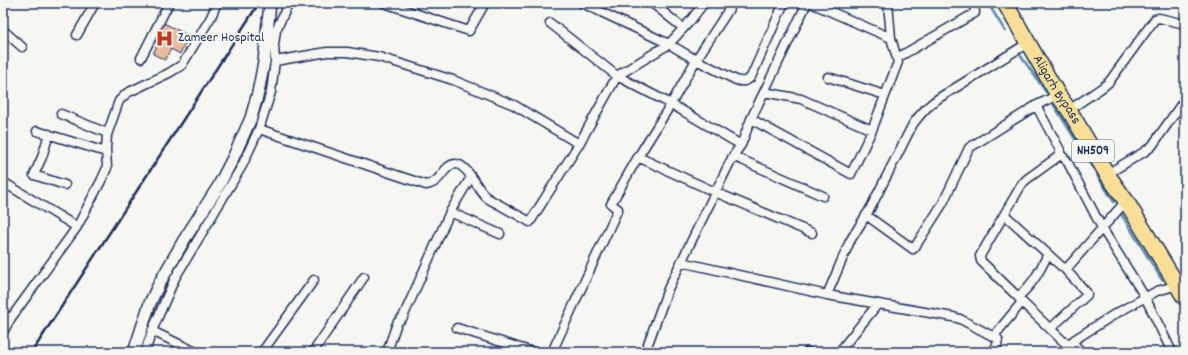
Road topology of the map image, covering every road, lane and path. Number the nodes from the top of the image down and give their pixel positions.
1 (95, 3) edge
2 (169, 3) edge
3 (217, 3) edge
4 (270, 3) edge
5 (289, 3) edge
6 (384, 3) edge
7 (485, 3) edge
8 (582, 3) edge
9 (652, 3) edge
10 (704, 3) edge
11 (733, 3) edge
12 (784, 3) edge
13 (807, 3) edge
14 (811, 3) edge
15 (888, 3) edge
16 (974, 3) edge
17 (1005, 3) edge
18 (550, 23) dead end
19 (1185, 24) edge
20 (683, 28) junction
21 (3, 30) edge
22 (77, 34) dead end
23 (891, 38) junction
24 (1028, 43) junction
25 (669, 44) junction
26 (22, 47) dead end
27 (141, 58) dead end
28 (897, 58) junction
29 (696, 60) junction
30 (275, 61) junction
31 (617, 76) junction
32 (828, 77) dead end
33 (764, 92) junction
34 (885, 95) junction
35 (1058, 95) junction
36 (1185, 99) edge
37 (671, 104) junction
38 (1037, 105) junction
39 (1069, 110) junction
40 (61, 114) dead end
41 (751, 119) junction
42 (259, 129) junction
43 (872, 130) junction
44 (37, 131) dead end
45 (108, 133) junction
46 (49, 134) junction
47 (579, 144) junction
48 (741, 145) junction
49 (106, 152) junction
50 (1060, 154) junction
51 (733, 156) junction
52 (638, 157) junction
53 (1107, 174) junction
54 (472, 177) junction
55 (3, 182) edge
56 (65, 185) dead end
57 (715, 192) junction
58 (823, 196) dead end
59 (1126, 201) junction
60 (450, 212) junction
61 (866, 215) junction
62 (1005, 215) junction
63 (77, 227) junction
64 (1102, 228) junction
65 (812, 233) dead end
66 (500, 234) dead end
67 (1048, 254) junction
68 (682, 262) junction
69 (1063, 268) junction
70 (364, 277) dead end
71 (314, 280) dead end
72 (1182, 292) edge
73 (827, 296) junction
74 (1145, 297) junction
75 (1020, 299) junction
76 (876, 305) junction
77 (3, 315) edge
78 (11, 318) junction
79 (457, 328) dead end
80 (1050, 329) junction
81 (152, 331) junction
82 (3, 332) edge
83 (994, 336) junction
84 (1073, 343) junction
85 (134, 352) edge
86 (145, 352) edge
87 (196, 352) edge
88 (262, 352) edge
89 (313, 352) edge
90 (387, 352) edge
91 (533, 352) edge
92 (552, 352) edge
93 (645, 352) edge
94 (839, 352) edge
95 (993, 352) edge
96 (1080, 352) edge
97 (1172, 352) edge

1 - 22 street
2 - 27 street
3 - 45 street
4 - 85 main road
5 - 30 street
6 - 7 street
8 - 25 street
9 - 20 street
10 - 20 street
11 - 29 street
12 - 29 street
13 - 33 street
14 - 23 street
15 - 23 street
16 - 28 street
17 - 24 highway, Aligarh Bypass / NH509
18 - 31 street
19 - 39 street
20 - 25 street
21 - 26 street
23 - 28 street
24 - 35 highway, Aligarh Bypass / NH509
24 - 61 street
25 - 29 street
25 - 31 street
28 - 34 street
29 - 37 street
30 - 42 street
30 - 47 street
31 - 37 street
31 - 47 street
32 - 34 street
33 - 41 street
33 - 43 street
34 - 43 street
35 - 38 street
35 - 39 highway, Aligarh Bypass / NH509
36 - 53 street
37 - 48 street
37 - 52 street
38 - 50 street
38 - 61 street
39 - 53 highway, Aligarh Bypass / NH509
40 - 45 street
41 - 43 street
41 - 48 street
42 - 54 street
42 - 81 street
44 - 46 street
45 - 49 street
46 - 49 street
46 - 56 street
47 - 54 street
48 - 51 street
49 - 63 street
50 - 62 street
50 - 64 street
51 - 57 street
51 - 58 street
52 - 57 street
52 - 92 street
53 - 59 highway, Aligarh Bypass / NH509
54 - 60 street
55 - 63 street
57 - 65 street
57 - 68 street
59 - 64 street
59 - 72 highway, Aligarh Bypass / NH509
60 - 66 street
60 - 90 street
61 - 73 street
62 - 67 street
62 - 75 street
63 - 78 street
64 - 69 street
64 - 74 street
67 - 69 street
67 - 75 street
68 - 73 street
68 - 93 street
69 - 80 street
70 - 89 street
71 - 88 street
72 - 74 street
73 - 76 street
74 - 84 street
74 - 97 street
75 - 80 street
75 - 83 street
76 - 83 street
76 - 94 street
77 - 78 street
78 - 82 street
79 - 91 street
80 - 84 street
81 - 86 street
81 - 87 street
83 - 95 street
84 - 96 street

